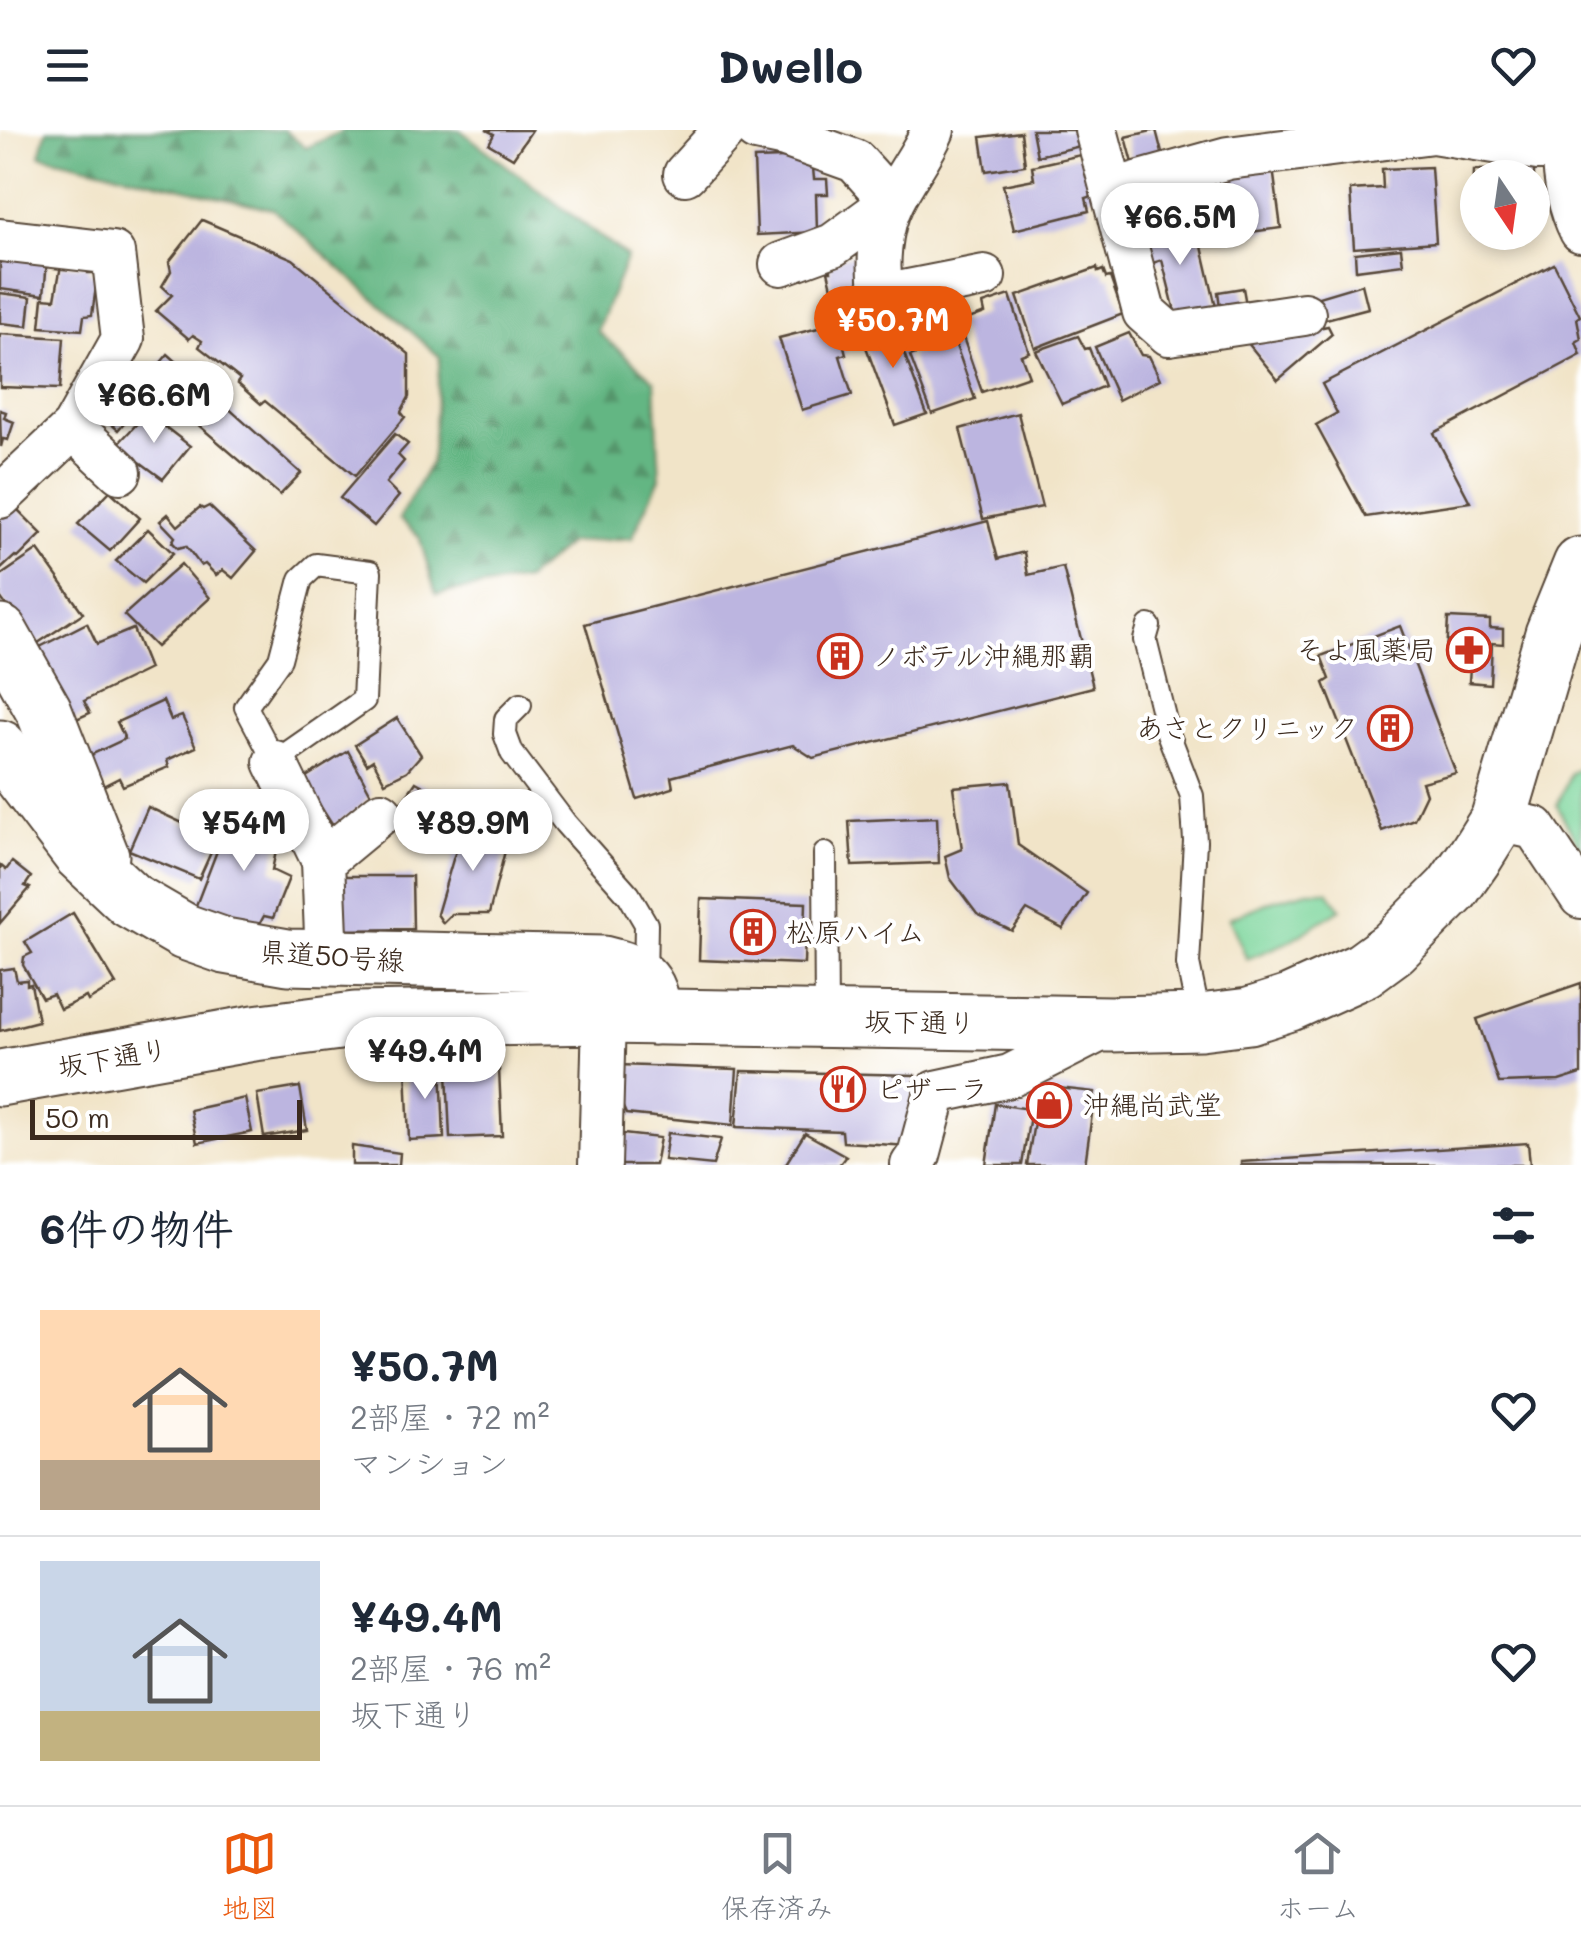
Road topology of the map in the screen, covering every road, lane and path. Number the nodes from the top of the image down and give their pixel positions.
1 (725, 130) edge
2 (756, 130) edge
3 (933, 130) edge
4 (1096, 130) edge
5 (1564, 140) edge
6 (685, 174) dead end
7 (1112, 190) junction
8 (892, 202) junction
9 (1581, 231) edge
10 (0, 240) edge
11 (781, 264) dead end
12 (984, 276) dead end
13 (1304, 314) dead end
14 (73, 428) junction
15 (120, 472) dead end
16 (0, 497) edge
17 (1581, 566) edge
18 (1149, 626) dead end
19 (0, 633) edge
20 (520, 705) dead end
21 (0, 748) edge
22 (275, 762) junction
23 (381, 813) dead end
24 (1498, 820) junction
25 (824, 854) dead end
26 (324, 860) junction
27 (110, 882) junction
28 (1581, 898) edge
29 (327, 960) junction
30 (634, 1005) junction
31 (826, 1020) junction
32 (1200, 1022) junction
33 (1110, 1024) junction
34 (0, 1078) edge
35 (600, 1165) edge
36 (912, 1165) edge

1 - 6 street
2 - 8 street
3 - 8 street
4 - 7 street
5 - 7 street
5 - 9 street
7 - 13 street
8 - 11 street
8 - 12 street
10 - 14 street
14 - 15 street
14 - 16 street
17 - 24 main road, 坂下通り
18 - 32 lane
19 - 27 main road
20 - 30 lane
21 - 27 main road, 県道50号線
22 - 22 lane
22 - 26 street
23 - 26 street
24 - 28 street
24 - 32 main road, 坂下通り
25 - 31 lane
26 - 29 street
27 - 29 main road, 県道50号線
29 - 30 main road, 県道50号線
30 - 31 main road, 坂下通り
30 - 34 main road, 坂下通り
30 - 35 street
31 - 33 main road, 坂下通り
32 - 33 main road, 坂下通り
33 - 36 street

